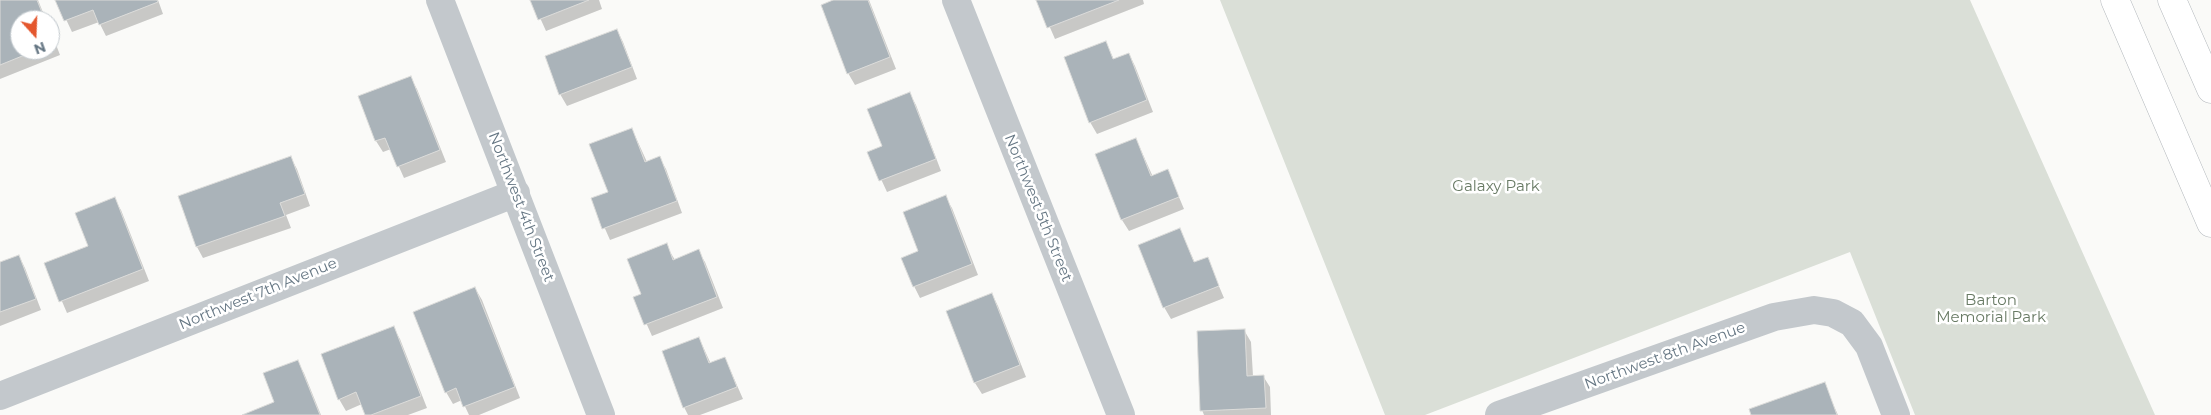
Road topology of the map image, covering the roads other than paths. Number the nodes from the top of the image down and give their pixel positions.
1 (440, 0) edge
2 (956, 0) edge
3 (2115, 0) edge
4 (2172, 0) edge
5 (2211, 89) edge
6 (516, 193) junction
7 (2211, 223) edge
8 (0, 396) edge
9 (601, 415) edge
10 (1121, 415) edge
11 (1499, 415) edge
12 (1896, 415) edge

1 - 6 street, Northwest 4th Street
2 - 10 street, Northwest 5th Street
3 - 7 highway
4 - 5 highway
6 - 8 street, Northwest 7th Avenue
6 - 9 street, Northwest 4th Street
11 - 12 street, Northwest 8th Avenue

